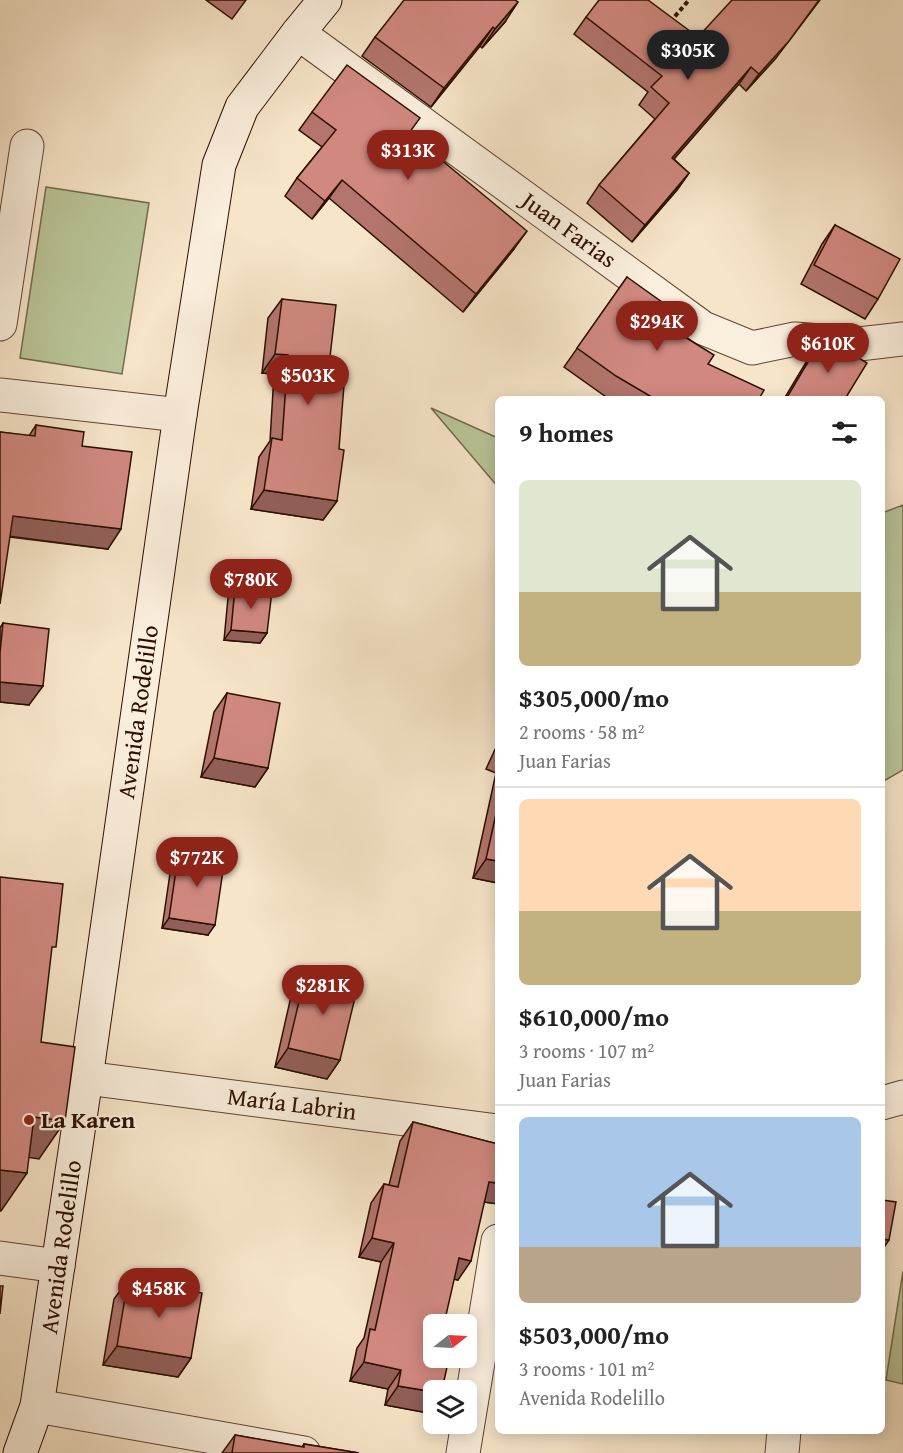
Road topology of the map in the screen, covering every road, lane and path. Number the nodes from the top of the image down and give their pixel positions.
1 (325, 0) edge
2 (689, 0) edge
3 (664, 28) edge
4 (298, 33) junction
5 (27, 146) dead end
6 (0, 324) edge
7 (903, 339) edge
8 (0, 395) edge
9 (180, 415) junction
10 (86, 1078) junction
11 (903, 1097) edge
12 (885, 1102) edge
13 (495, 1131) edge
14 (0, 1258) edge
15 (495, 1259) edge
16 (58, 1266) junction
17 (38, 1406) junction
18 (784, 1434) edge
19 (20, 1453) edge
20 (304, 1453) edge
21 (463, 1453) edge
22 (782, 1453) edge

1 - 4 street, Avenida Rodelillo
2 - 3 path
4 - 7 street, Juan Farias
4 - 9 street, Avenida Rodelillo
5 - 6 street
8 - 9 street
9 - 10 street, Avenida Rodelillo
10 - 13 street, María Labrin
10 - 16 street, Avenida Rodelillo
11 - 12 street
14 - 16 street
15 - 21 street
16 - 17 street, Avenida Rodelillo
17 - 19 street, Avenida Rodelillo
17 - 20 street
18 - 22 street

